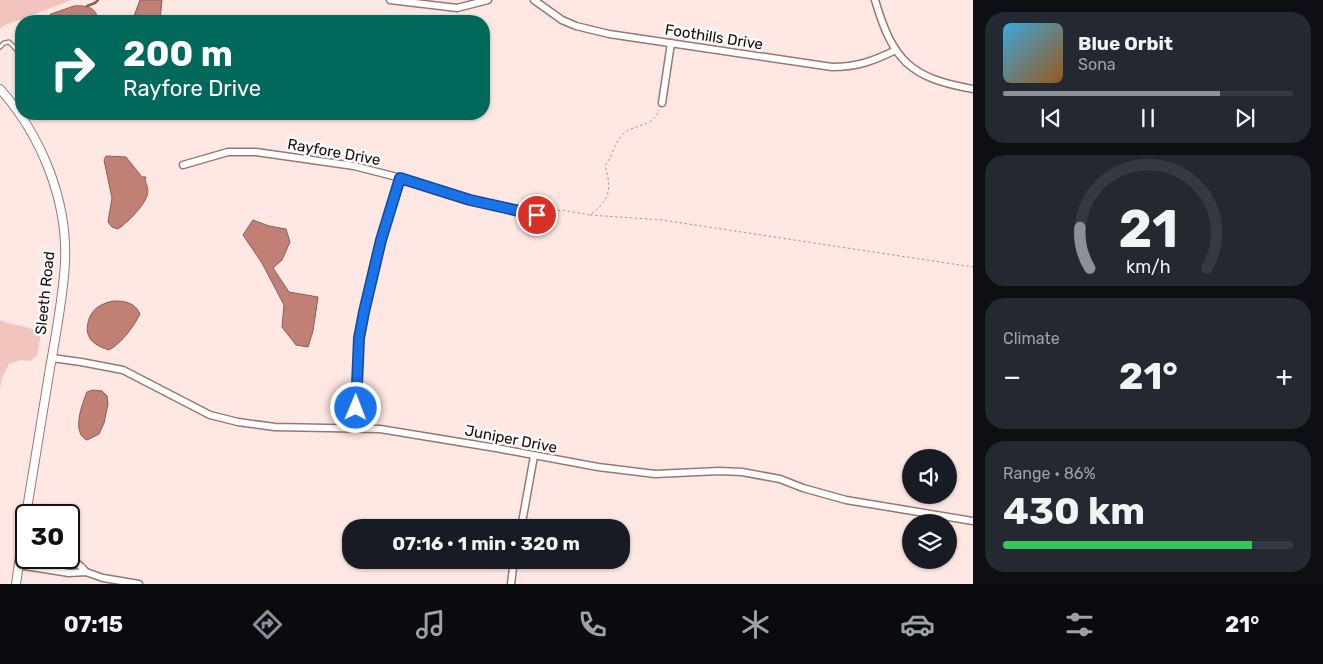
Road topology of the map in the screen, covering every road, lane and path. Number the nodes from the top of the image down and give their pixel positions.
1 (390, 0) edge
2 (488, 0) edge
3 (534, 0) edge
4 (875, 0) edge
5 (671, 43) junction
6 (0, 47) edge
7 (15, 48) edge
8 (896, 50) junction
9 (0, 89) edge
10 (973, 89) edge
11 (662, 102) joint
12 (15, 108) edge
13 (24, 120) edge
14 (183, 165) dead end
15 (400, 178) junction
16 (537, 215) joint
17 (590, 215) junction
18 (973, 267) edge
19 (52, 358) junction
20 (358, 428) junction
21 (534, 456) junction
22 (28, 504) edge
23 (523, 519) edge
24 (973, 521) edge
25 (80, 564) edge
26 (18, 569) edge
27 (44, 569) edge
28 (513, 569) edge
29 (86, 572) junction
30 (16, 584) edge
31 (139, 584) edge
32 (511, 584) edge

1 - 2 street
3 - 5 street, Foothills Drive
4 - 8 street
5 - 8 street, Foothills Drive
5 - 11 street
6 - 7 lane
8 - 10 street
9 - 12 street, Sleeth Road
11 - 17 path
13 - 19 street, Sleeth Road
14 - 15 street, Rayfore Drive
15 - 16 street, Rayfore Drive
15 - 20 street
16 - 17 path
17 - 18 path
19 - 20 street, Juniper Drive
19 - 22 street, Sleeth Road
20 - 21 street, Juniper Drive
21 - 23 street
21 - 24 street, Juniper Drive
25 - 29 street
26 - 30 street, Sleeth Road
27 - 29 street
28 - 32 street
29 - 31 street

